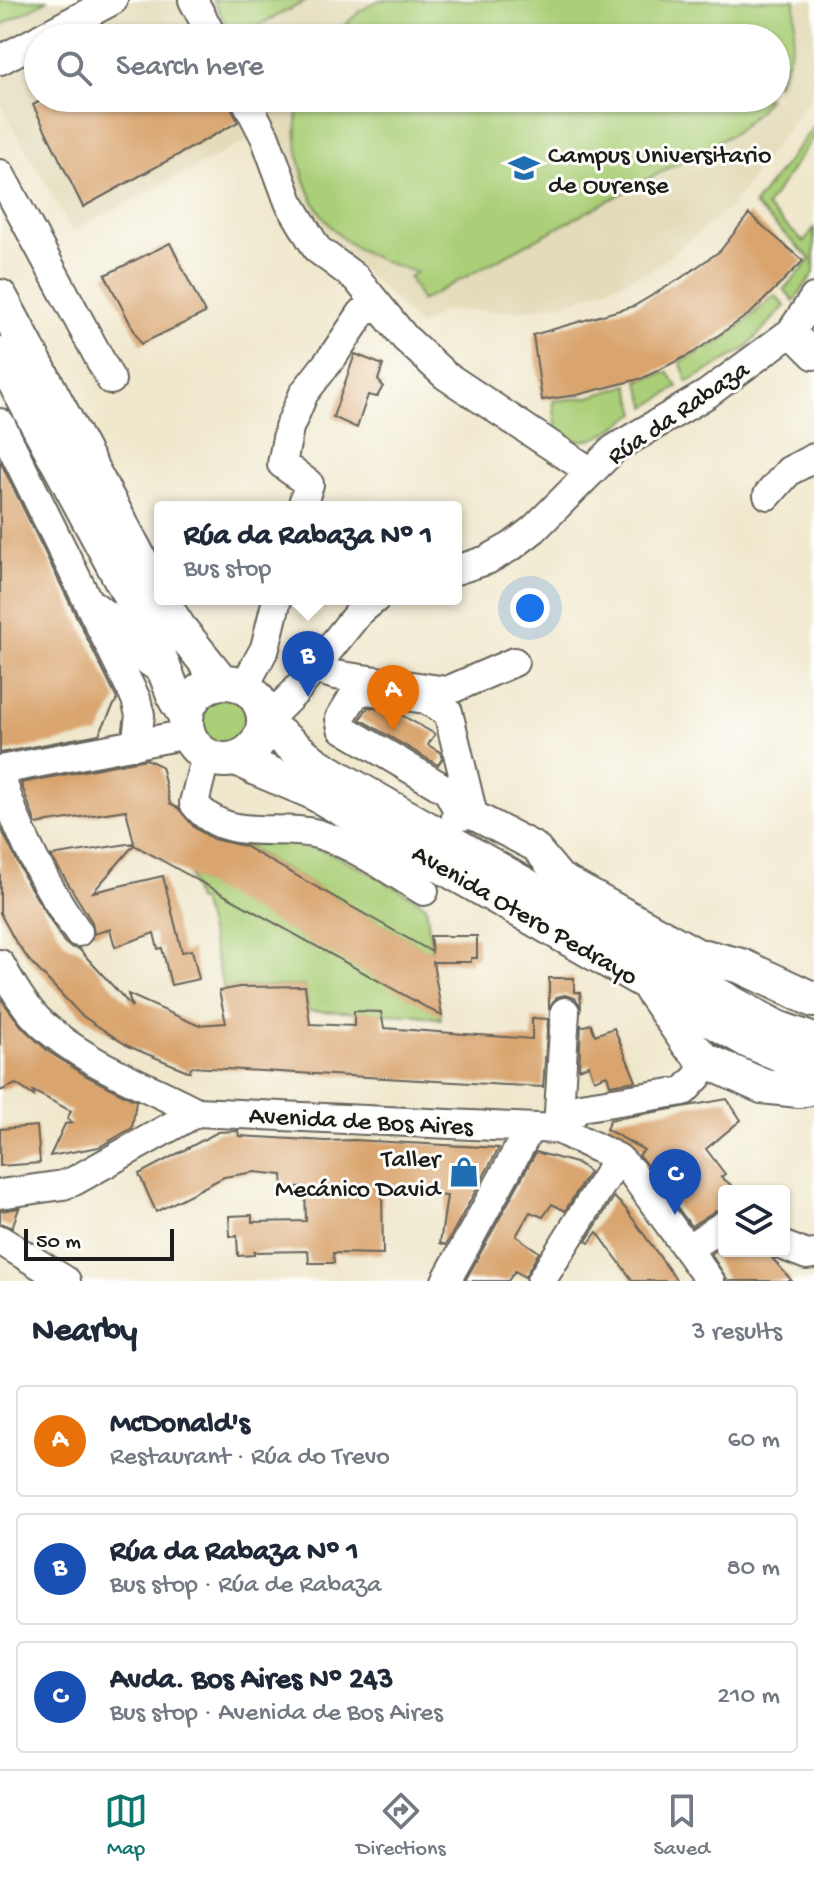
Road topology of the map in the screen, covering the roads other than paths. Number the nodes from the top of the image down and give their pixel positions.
1 (113, 0) edge
2 (193, 0) edge
3 (68, 24) edge
4 (206, 24) edge
5 (24, 47) edge
6 (0, 60) edge
7 (252, 112) edge
8 (0, 174) edge
9 (0, 297) edge
10 (814, 298) edge
11 (375, 304) junction
12 (791, 332) junction
13 (0, 354) edge
14 (814, 355) edge
15 (111, 380) dead end
16 (0, 423) edge
17 (814, 458) edge
18 (591, 472) junction
19 (768, 495) dead end
20 (304, 501) edge
21 (462, 568) edge
22 (154, 588) edge
23 (84, 597) junction
24 (164, 605) edge
25 (276, 605) edge
26 (368, 605) edge
27 (514, 662) dead end
28 (311, 670) junction
29 (166, 674) junction
30 (250, 701) junction
31 (205, 741) junction
32 (136, 745) junction
33 (0, 773) edge
34 (467, 815) junction
35 (414, 821) junction
36 (424, 891) dead end
37 (78, 932) dead end
38 (0, 964) edge
39 (652, 971) junction
40 (702, 985) junction
41 (809, 1004) edge
42 (565, 1012) dead end
43 (697, 1052) junction
44 (812, 1057) edge
45 (197, 1112) junction
46 (544, 1129) junction
47 (618, 1158) junction
48 (0, 1194) edge
49 (718, 1229) edge
50 (0, 1240) edge
51 (790, 1248) edge
52 (687, 1249) junction
53 (814, 1254) edge
54 (66, 1281) edge
55 (446, 1281) edge
56 (541, 1281) edge
57 (710, 1281) edge

1 - 3 street
2 - 4 street
5 - 6 street
7 - 11 street
8 - 15 street
9 - 22 main road, Avenida Otero Pedrayo
10 - 12 street, Rúa da Rabaza
11 - 18 street
11 - 20 street
12 - 14 street
12 - 18 street, Rúa da Rabaza
13 - 29 main road
16 - 23 street
17 - 19 street
18 - 21 street, Rúa da Rabaza
23 - 29 street
23 - 32 street
24 - 30 main road, Avenida Otero Pedrayo
25 - 30 street
26 - 28 street
27 - 28 street
28 - 30 street
29 - 31 main road
30 - 31 main road
30 - 31 main road
30 - 35 main road, Avenida Otero Pedrayo
31 - 32 street
31 - 36 street, Avenida Otero Pedrayo
31 - 39 main road, Avenida Otero Pedrayo
32 - 33 street
33 - 37 street
34 - 34 street
34 - 35 street
34 - 40 street
35 - 39 main road, Avenida Otero Pedrayo
38 - 45 street, Avenida de Bos Aires
39 - 40 main road
39 - 40 main road, Avenida Otero Pedrayo
39 - 43 main road
40 - 41 main road
40 - 43 main road
40 - 44 main road, Avenida Otero Pedrayo
42 - 46 street
43 - 44 main road
43 - 46 street
45 - 46 street, Avenida de Bos Aires
45 - 48 street
46 - 47 street, Avenida de Bos Aires
46 - 55 street
47 - 52 street, Avenida de Bos Aires
47 - 56 street
49 - 52 street
50 - 54 street
51 - 53 street
52 - 57 street, Avenida de Bos Aires

